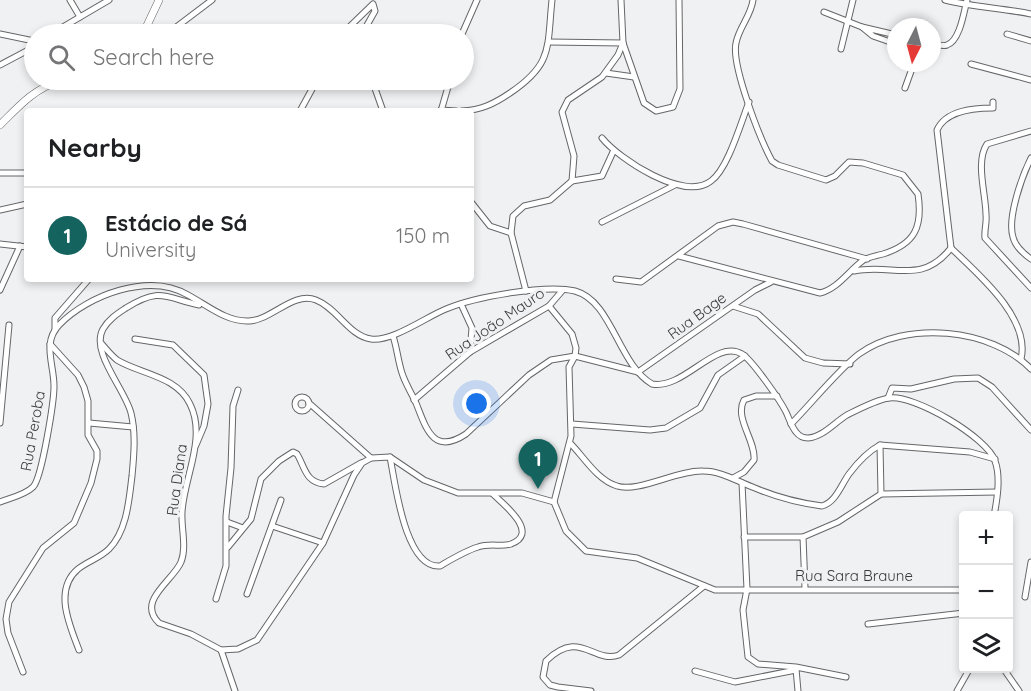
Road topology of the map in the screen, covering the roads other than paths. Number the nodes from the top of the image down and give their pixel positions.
1 (70, 0) edge
2 (109, 0) edge
3 (159, 0) edge
4 (212, 0) edge
5 (477, 0) edge
6 (552, 0) edge
7 (621, 0) edge
8 (679, 0) edge
9 (753, 0) edge
10 (853, 0) edge
11 (945, 0) edge
12 (966, 2) edge
13 (825, 12) dead end
14 (1031, 14) edge
15 (80, 17) junction
16 (848, 23) junction
17 (68, 24) edge
18 (148, 24) edge
19 (180, 24) edge
20 (352, 24) edge
21 (368, 24) edge
22 (466, 24) edge
23 (862, 27) junction
24 (887, 33) edge
25 (0, 34) edge
26 (1007, 34) dead end
27 (24, 39) edge
28 (887, 41) edge
29 (1031, 41) edge
30 (549, 42) junction
31 (623, 43) junction
32 (941, 44) edge
33 (841, 49) dead end
34 (24, 52) edge
35 (971, 64) dead end
36 (0, 65) edge
37 (911, 72) edge
38 (605, 73) junction
39 (634, 77) junction
40 (1031, 81) edge
41 (905, 88) dead end
42 (37, 90) edge
43 (312, 90) edge
44 (376, 90) edge
45 (447, 90) edge
46 (749, 102) junction
47 (993, 102) dead end
48 (302, 108) edge
49 (382, 108) edge
50 (442, 108) edge
51 (474, 109) edge
52 (0, 125) edge
53 (1031, 131) edge
54 (602, 138) dead end
55 (613, 152) junction
56 (1031, 158) edge
57 (0, 173) edge
58 (24, 173) edge
59 (572, 181) junction
60 (675, 185) junction
61 (24, 205) edge
62 (474, 206) edge
63 (0, 210) edge
64 (602, 222) dead end
65 (511, 233) junction
66 (0, 244) edge
67 (20, 246) junction
68 (24, 247) edge
69 (951, 248) junction
70 (679, 256) junction
71 (867, 259) junction
72 (1031, 259) edge
73 (853, 271) junction
74 (616, 279) dead end
75 (86, 282) edge
76 (771, 282) junction
77 (1031, 288) edge
78 (0, 290) edge
79 (526, 291) junction
80 (562, 291) junction
81 (461, 304) junction
82 (204, 306) junction
83 (549, 306) junction
84 (733, 306) junction
85 (9, 326) dead end
86 (55, 330) junction
87 (393, 336) junction
88 (135, 339) dead end
89 (50, 344) junction
90 (101, 344) junction
91 (470, 352) junction
92 (575, 356) junction
93 (745, 356) junction
94 (1021, 359) junction
95 (851, 362) junction
96 (1031, 369) edge
97 (638, 372) junction
98 (238, 390) dead end
99 (777, 396) junction
100 (888, 398) junction
101 (414, 400) junction
102 (309, 404) dead end
103 (0, 423) edge
104 (89, 423) junction
105 (572, 423) junction
106 (791, 424) junction
107 (133, 427) junction
108 (1031, 430) edge
109 (570, 443) junction
110 (880, 445) junction
111 (195, 447) junction
112 (390, 457) junction
113 (371, 458) junction
114 (995, 459) junction
115 (363, 463) junction
116 (733, 478) junction
117 (742, 483) junction
118 (996, 492) junction
119 (493, 494) junction
120 (881, 494) junction
121 (281, 500) dead end
122 (0, 502) edge
123 (554, 502) junction
124 (994, 511) edge
125 (227, 522) junction
126 (272, 525) junction
127 (245, 527) junction
128 (744, 537) junction
129 (803, 537) junction
130 (323, 543) junction
131 (228, 547) junction
132 (1031, 562) edge
133 (704, 586) junction
134 (805, 588) junction
135 (747, 589) junction
136 (959, 590) edge
137 (247, 594) dead end
138 (1025, 597) dead end
139 (216, 599) dead end
140 (959, 613) edge
141 (868, 624) dead end
142 (79, 650) dead end
143 (221, 650) junction
144 (796, 669) junction
145 (695, 671) dead end
146 (23, 672) dead end
147 (968, 673) edge
148 (1006, 673) edge
149 (846, 677) dead end
150 (1017, 689) edge
151 (235, 691) edge
152 (591, 691) edge
153 (798, 691) edge
154 (957, 691) edge
155 (1009, 691) edge

1 - 15 street
2 - 15 street
3 - 18 street
4 - 19 street
5 - 22 street
6 - 30 street
7 - 31 street
8 - 39 street
9 - 46 street
10 - 16 street
11 - 12 street
12 - 14 street
12 - 32 street
13 - 16 street
15 - 17 street
16 - 23 street
16 - 33 street
20 - 21 street
23 - 24 street
23 - 28 street
25 - 27 street
26 - 29 street
30 - 31 street
30 - 51 street
31 - 38 street
31 - 39 street
34 - 36 street
35 - 40 street
37 - 41 street
38 - 39 street
38 - 59 street
42 - 52 street
43 - 48 street
44 - 49 street
45 - 50 street
46 - 60 street
46 - 71 street
47 - 69 street
53 - 77 street
54 - 55 street
55 - 59 street
55 - 60 street
56 - 72 street
57 - 58 street
59 - 65 street
60 - 64 street
61 - 63 street
62 - 65 street
65 - 79 street
66 - 67 street
67 - 68 street
67 - 78 street
69 - 73 street
69 - 94 street
70 - 71 street
70 - 74 street
70 - 76 street
71 - 73 street
73 - 76 street
75 - 86 street, Rua Peroba
76 - 84 street, Rua Bage
79 - 80 street
79 - 81 street
80 - 83 street, Rua João Mauro
80 - 97 street
81 - 87 street
81 - 91 street
82 - 86 street
82 - 87 street
82 - 90 street
83 - 91 street, Rua João Mauro
83 - 92 street
84 - 95 street
84 - 97 street, Rua Bage
85 - 103 street
86 - 89 street, Rua Peroba
87 - 101 street
88 - 111 street
89 - 104 street
89 - 122 street, Rua Peroba
90 - 107 street
90 - 111 street, Rua Diana
91 - 101 street, Rua João Mauro
92 - 97 street
92 - 101 street
92 - 105 street
93 - 97 street
93 - 99 street
93 - 105 street
94 - 95 street
94 - 96 street
95 - 106 street
98 - 125 street
99 - 106 street
99 - 116 street
100 - 106 street
100 - 108 street
100 - 114 street
102 - 113 street
104 - 107 street
104 - 146 street
105 - 109 street
107 - 142 street
109 - 116 street
109 - 123 street
110 - 114 street
110 - 117 street
110 - 120 street
111 - 143 street, Rua Diana
112 - 113 street
112 - 119 street
112 - 119 street
113 - 115 street
114 - 118 street
115 - 127 street
115 - 130 street
116 - 117 street
117 - 128 street
118 - 120 street
118 - 124 street
119 - 123 street
120 - 129 street
121 - 126 street
123 - 133 street, Rua Sara Braune
125 - 127 street
125 - 131 street
126 - 130 street
126 - 137 street
127 - 131 street
128 - 129 street
128 - 135 street
129 - 134 street
130 - 143 street
131 - 139 street
132 - 138 street
133 - 135 street, Rua Sara Braune
133 - 152 street
134 - 135 street, Rua Sara Braune
134 - 136 street, Rua Sara Braune
135 - 144 street
140 - 141 street
143 - 151 street
144 - 145 street
144 - 149 street
144 - 153 street
147 - 154 street
148 - 150 street
150 - 155 street

